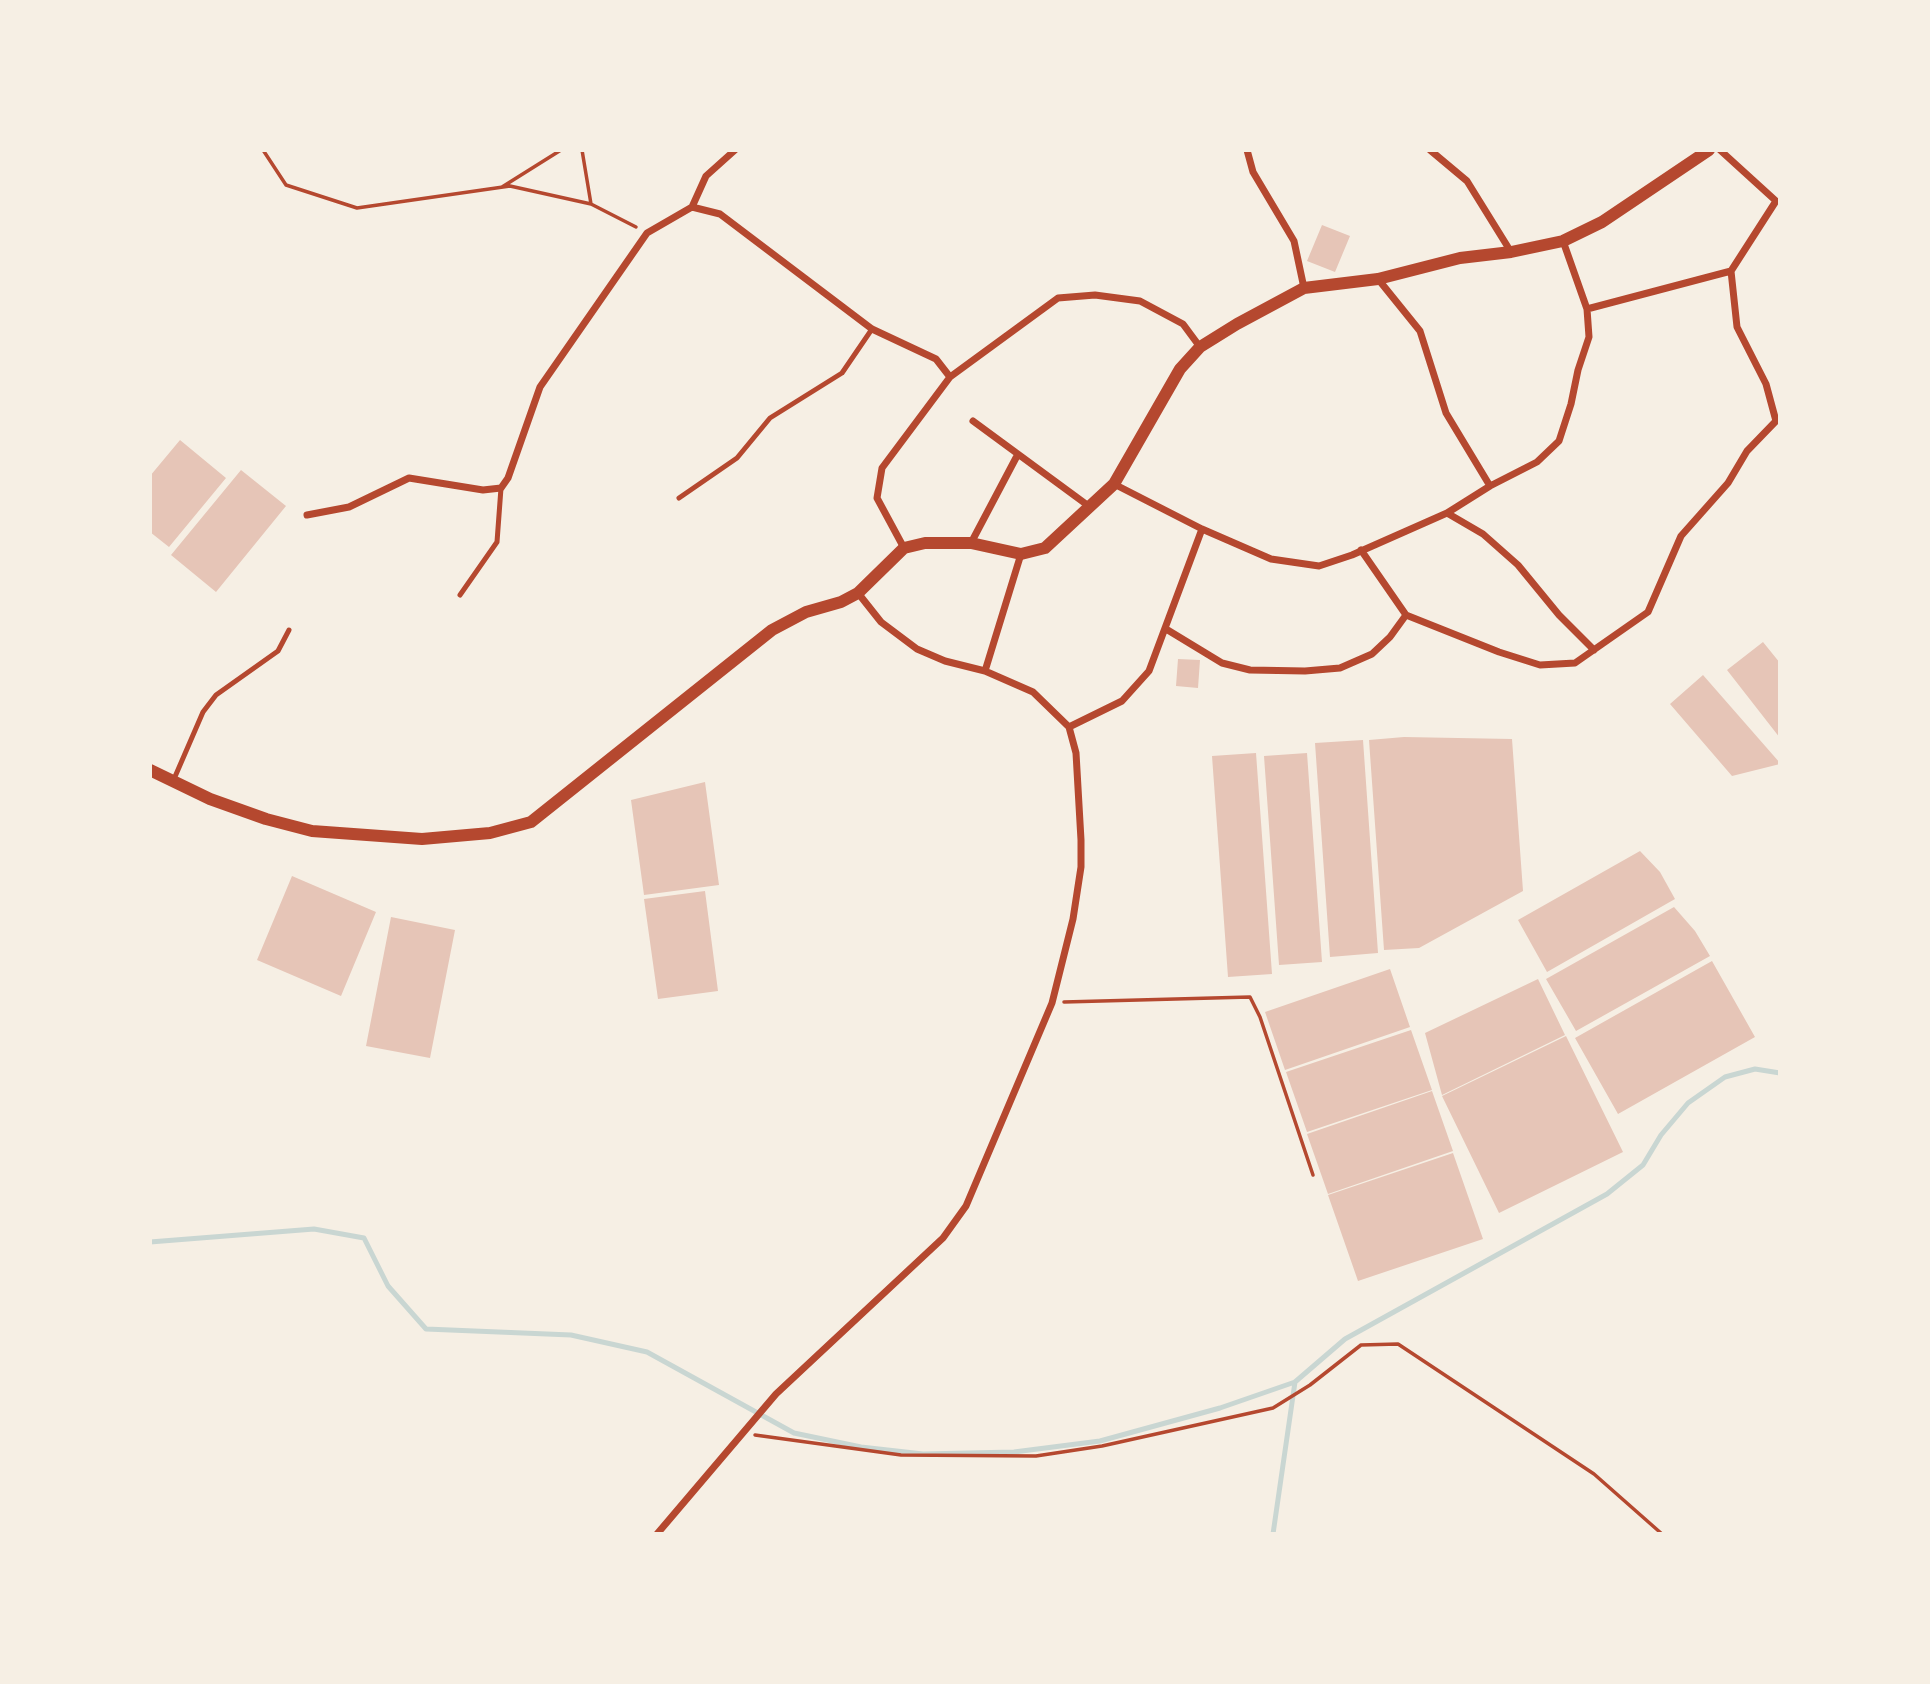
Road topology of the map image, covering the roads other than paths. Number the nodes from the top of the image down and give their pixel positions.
1 (735, 150) edge
2 (1247, 150) edge
3 (1430, 150) edge
4 (1720, 150) edge
5 (1707, 151) edge
6 (1778, 200) edge
7 (692, 207) junction
8 (1563, 241) junction
9 (1511, 252) junction
10 (1731, 271) junction
11 (1378, 279) junction
12 (1304, 288) junction
13 (1587, 309) junction
14 (872, 330) junction
15 (1200, 347) junction
16 (950, 377) junction
17 (973, 421) dead end
18 (1018, 454) junction
19 (1114, 484) junction
20 (1490, 486) junction
21 (501, 488) junction
22 (679, 498) dead end
23 (1090, 507) junction
24 (1447, 513) junction
25 (307, 514) dead end
26 (1202, 529) junction
27 (971, 543) junction
28 (904, 548) junction
29 (1361, 550) junction
30 (1021, 554) junction
31 (858, 593) junction
32 (460, 595) dead end
33 (1406, 615) junction
34 (1166, 629) junction
35 (289, 630) dead end
36 (1594, 650) junction
37 (985, 671) junction
38 (1069, 727) junction
39 (150, 770) edge
40 (173, 782) junction
41 (657, 1534) edge

1 - 7 street
2 - 12 street
3 - 9 street
4 - 6 street
5 - 8 street
6 - 10 street
7 - 14 street
7 - 21 street
8 - 9 street
8 - 13 street
9 - 11 street
10 - 13 street
10 - 36 street
11 - 12 street
11 - 20 street
12 - 15 street
13 - 20 street
14 - 16 street
14 - 22 lane
15 - 16 street
15 - 19 street
16 - 28 street
17 - 18 street
18 - 23 street
18 - 27 street
19 - 23 street
19 - 26 street
20 - 24 street
21 - 25 street
21 - 32 lane
23 - 30 street
24 - 29 street
24 - 36 street
26 - 29 street
26 - 34 street
27 - 28 street
27 - 30 street
28 - 31 street
29 - 33 street
30 - 37 street
31 - 37 street
31 - 40 street
33 - 34 street
33 - 36 street
34 - 38 street
35 - 40 lane
37 - 38 street
38 - 41 street
39 - 40 street

